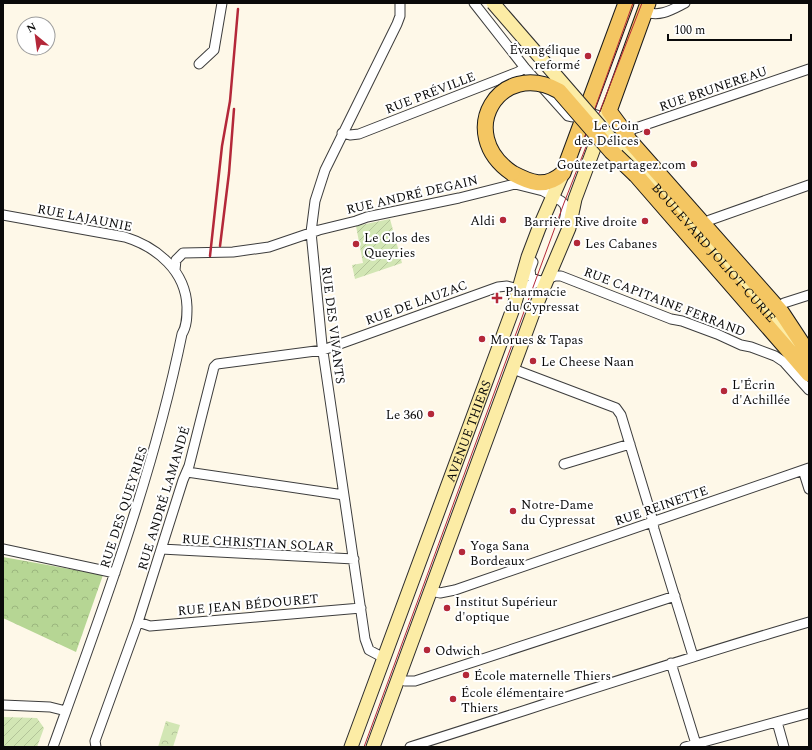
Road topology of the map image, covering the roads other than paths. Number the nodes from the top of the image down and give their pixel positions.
1 (222, 3) edge
2 (400, 3) edge
3 (493, 3) edge
4 (626, 3) edge
5 (685, 3) edge
6 (476, 6) edge
7 (646, 7) edge
8 (199, 64) dead end
9 (525, 68) junction
10 (809, 69) edge
11 (607, 113) junction
12 (584, 115) junction
13 (342, 133) junction
14 (624, 140) junction
15 (563, 173) junction
16 (636, 175) junction
17 (525, 182) junction
18 (809, 185) edge
19 (551, 202) junction
20 (3, 215) edge
21 (704, 225) junction
22 (310, 232) junction
23 (175, 270) junction
24 (543, 281) junction
25 (519, 289) junction
26 (809, 295) edge
27 (767, 312) junction
28 (803, 338) edge
29 (323, 350) junction
30 (809, 354) edge
31 (809, 360) edge
32 (513, 369) junction
33 (809, 374) edge
34 (809, 390) edge
35 (630, 444) junction
36 (564, 464) dead end
37 (806, 469) edge
38 (187, 472) junction
39 (809, 488) edge
40 (344, 495) junction
41 (653, 522) junction
42 (3, 549) edge
43 (161, 549) junction
44 (354, 559) junction
45 (115, 573) junction
46 (431, 592) junction
47 (674, 596) junction
48 (360, 608) junction
49 (138, 622) junction
50 (809, 622) edge
51 (693, 656) junction
52 (384, 658) junction
53 (671, 663) junction
54 (398, 678) junction
55 (3, 705) edge
56 (66, 711) junction
57 (809, 713) edge
58 (777, 722) junction
59 (96, 744) edge
60 (696, 744) junction
61 (53, 747) edge
62 (351, 747) edge
63 (373, 747) edge
64 (410, 747) edge
65 (685, 747) edge
66 (784, 747) edge

1 - 8 street
2 - 13 street, RUE DES VIVANTS
3 - 6 street
3 - 14 main road, bridge
4 - 12 main road, AVENUE THIERS
5 - 7 street
6 - 9 street
7 - 11 main road
9 - 12 street
9 - 13 street, RUE PRÉVILLE
10 - 14 street, RUE BRUNEREAU
11 - 12 street
11 - 14 main road
11 - 24 main road, AVENUE THIERS
12 - 15 main road, AVENUE THIERS
13 - 22 street, RUE DES VIVANTS
14 - 16 main road, bridge
14 - 21 main road
14 - 27 main road, BOULEVARD JOLIOT-CURIE
15 - 17 main road
15 - 19 main road, AVENUE THIERS
16 - 17 main road, BOULEVARD JOLIOT-CURIE, bridge
16 - 27 main road, BOULEVARD JOLIOT-CURIE
17 - 19 street, RUE ANDRÉ DEGAIN
17 - 22 street, RUE ANDRÉ DEGAIN
18 - 21 street
19 - 24 street
19 - 24 street
19 - 25 main road, AVENUE THIERS
20 - 23 street, RUE LAJAUNIE
21 - 27 main road
22 - 23 street, RUE ANDRÉ DEGAIN
22 - 29 street, RUE DES VIVANTS
23 - 45 street, RUE DES QUEYRIES
24 - 25 street, RUE CAPITAINE FERRAND
24 - 32 main road, AVENUE THIERS
24 - 34 street, RUE CAPITAINE FERRAND
25 - 29 street, RUE DE LAUZAC
25 - 52 main road, AVENUE THIERS
26 - 27 street
27 - 28 main road
27 - 31 main road, BOULEVARD JOLIOT-CURIE
27 - 33 main road, BOULEVARD JOLIOT-CURIE
28 - 30 main road
29 - 38 street, RUE ANDRÉ LAMANDÉ
29 - 40 street, RUE DES VIVANTS
32 - 35 street
32 - 46 main road, AVENUE THIERS
35 - 36 street
35 - 41 street
37 - 39 street
37 - 41 street, RUE REINETTE
38 - 40 street
38 - 43 street, RUE ANDRÉ LAMANDÉ
40 - 44 street, RUE DES VIVANTS
41 - 46 street, RUE REINETTE
41 - 47 street
42 - 45 street
43 - 44 street, RUE CHRISTIAN SOLAR
43 - 49 street, RUE ANDRÉ LAMANDÉ
44 - 48 street, RUE DES VIVANTS
45 - 56 street, RUE DES QUEYRIES
46 - 54 main road, AVENUE THIERS
47 - 51 street
47 - 54 street
48 - 49 street, RUE JEAN BÉDOURET
48 - 52 street, RUE DES VIVANTS
49 - 59 street, RUE ANDRÉ LAMANDÉ
50 - 51 street
51 - 53 street
52 - 62 main road, AVENUE THIERS
53 - 60 street
53 - 64 street
54 - 63 main road, AVENUE THIERS
55 - 56 street
56 - 61 street, RUE DES QUEYRIES
57 - 58 street
58 - 60 street
58 - 66 street
60 - 65 street

